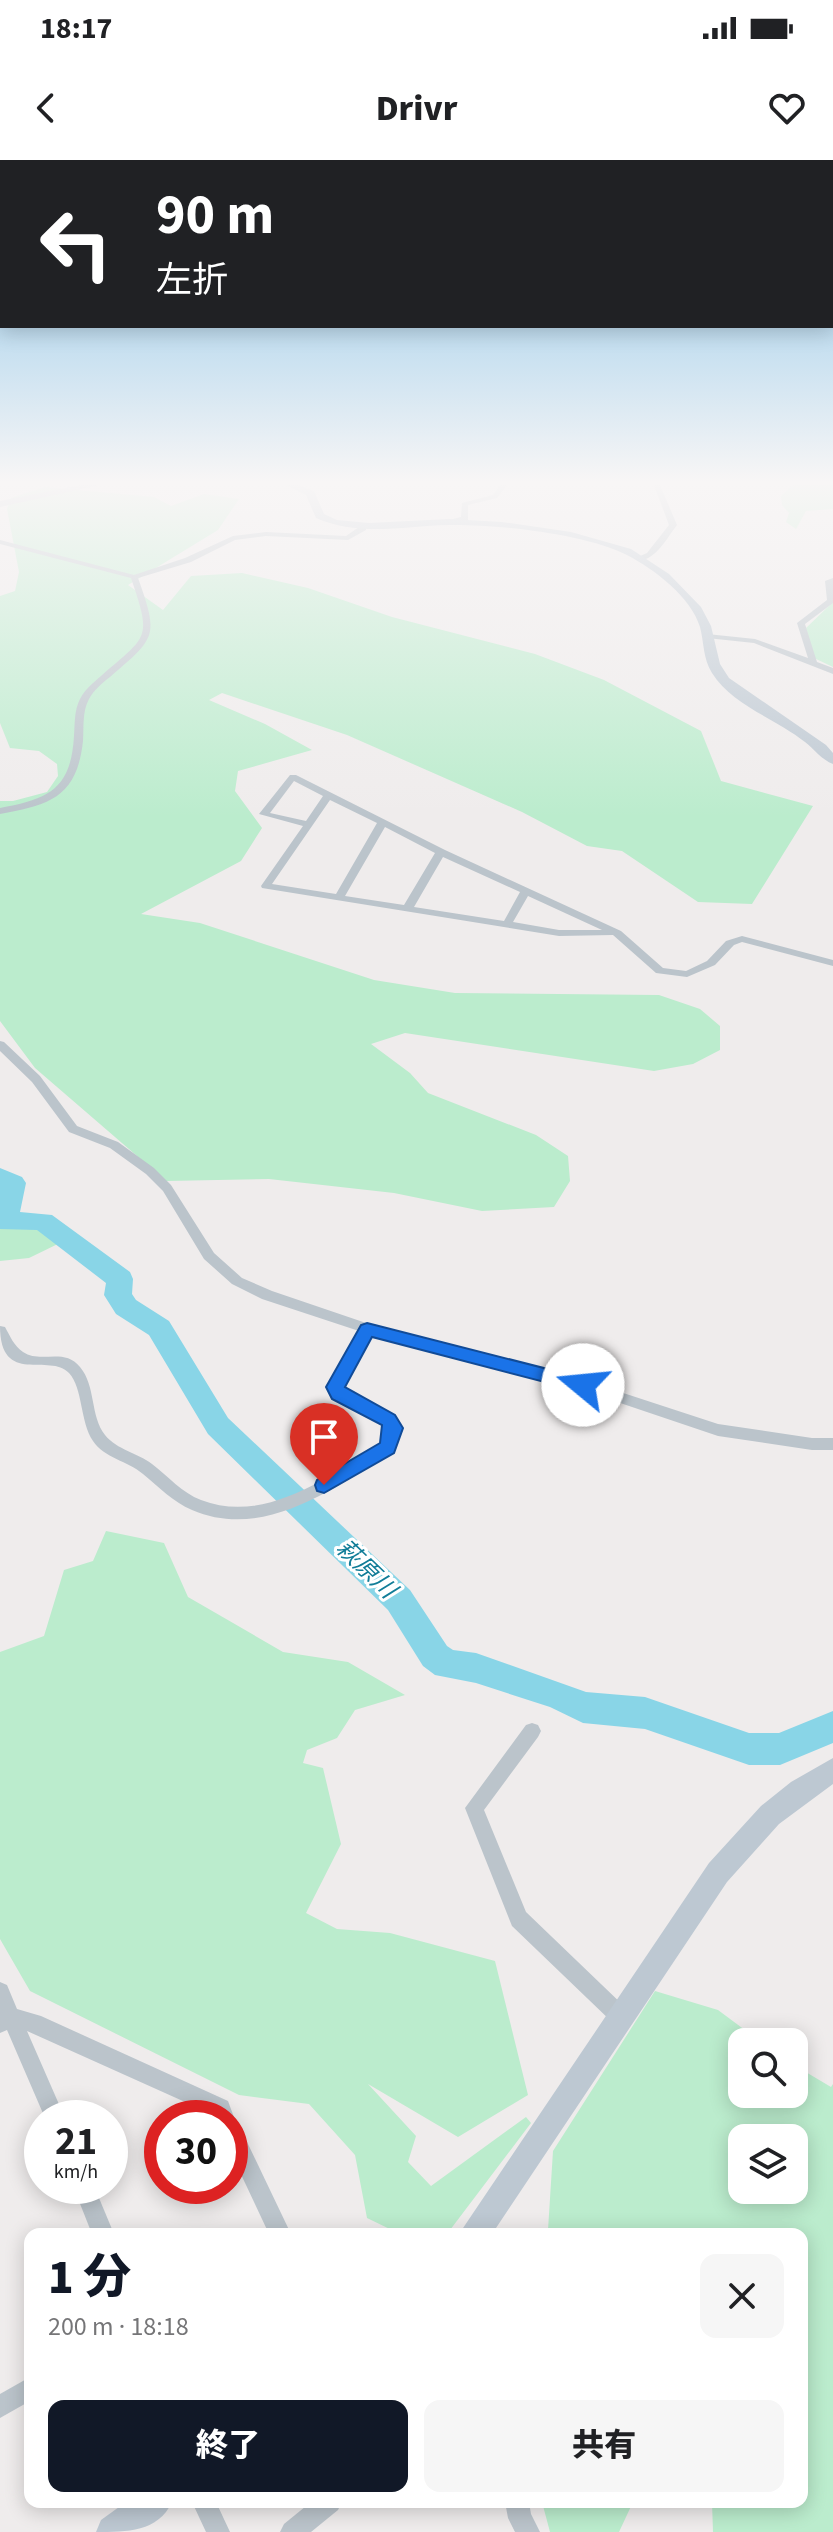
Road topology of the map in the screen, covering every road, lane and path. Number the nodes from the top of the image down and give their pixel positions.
1 (140, 596) edge
2 (682, 596) edge
3 (830, 596) edge
4 (707, 636) junction
5 (813, 662) junction
6 (833, 671) edge
7 (831, 756) edge
8 (329, 795) junction
9 (0, 811) edge
10 (383, 822) junction
11 (307, 824) junction
12 (441, 852) junction
13 (526, 891) junction
14 (338, 899) junction
15 (407, 909) junction
16 (507, 924) junction
17 (617, 933) junction
18 (833, 963) edge
19 (0, 1045) edge
20 (367, 1329) junction
21 (0, 1331) edge
22 (833, 1444) edge
23 (532, 1731) dead end
24 (833, 1770) edge
25 (0, 1992) edge
26 (620, 2016) junction
27 (6, 2020) edge
28 (46, 2100) edge
29 (203, 2100) edge
30 (248, 2173) edge
31 (90, 2204) edge
32 (100, 2228) edge
33 (270, 2228) edge
34 (478, 2228) edge
35 (24, 2392) edge
36 (0, 2407) edge
37 (147, 2508) edge
38 (207, 2508) edge
39 (322, 2508) edge
40 (518, 2508) edge
41 (113, 2532) edge
42 (218, 2532) edge
43 (292, 2532) edge
44 (528, 2532) edge

1 - 9 street
2 - 4 main road
3 - 5 street
4 - 5 street
4 - 7 main road
5 - 6 street
8 - 10 street
8 - 11 street
8 - 11 street
10 - 12 street
10 - 14 street
11 - 14 street
12 - 13 street
12 - 15 street
13 - 16 street
13 - 17 street
14 - 15 street
15 - 16 street
16 - 17 street
17 - 18 street
19 - 20 street
20 - 21 street
20 - 22 street
23 - 26 street
24 - 26 main road
25 - 27 street
26 - 34 main road
27 - 28 street
27 - 29 street
30 - 33 street
31 - 32 street
35 - 36 street
37 - 41 main road
38 - 42 street
39 - 43 street
40 - 44 street

